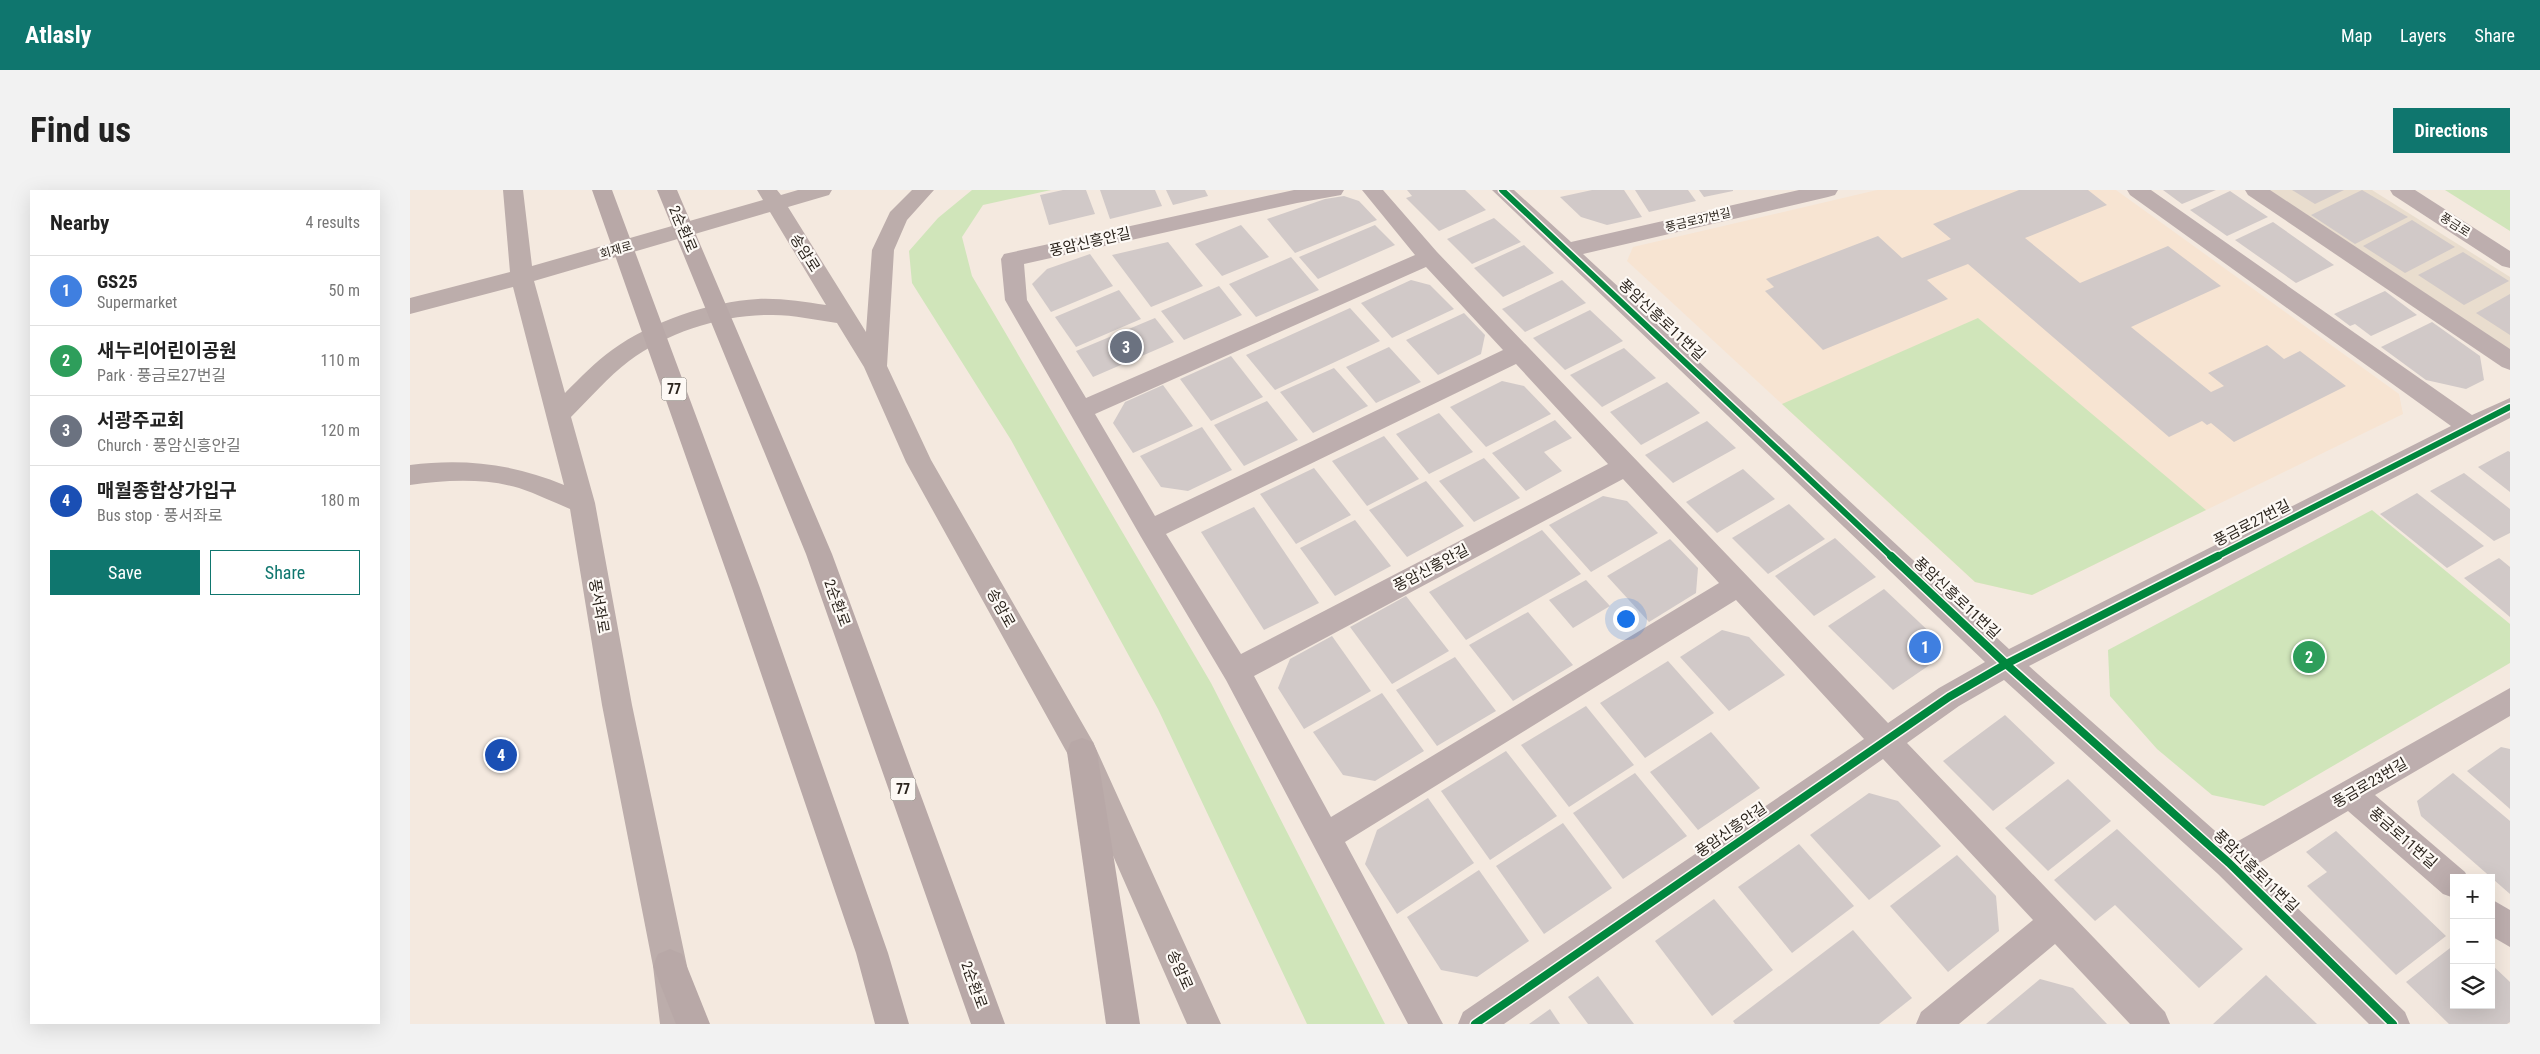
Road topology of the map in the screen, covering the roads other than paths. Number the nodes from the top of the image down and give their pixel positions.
1 (513, 190) edge
2 (602, 190) edge
3 (667, 190) edge
4 (822, 190) edge
5 (924, 190) edge
6 (1334, 190) edge
7 (1372, 190) edge
8 (1502, 190) edge
9 (1828, 190) edge
10 (2137, 190) edge
11 (2255, 190) edge
12 (2400, 190) edge
13 (771, 197) edge
14 (1568, 250) junction
15 (1429, 257) junction
16 (2510, 261) edge
17 (522, 277) junction
18 (410, 306) edge
19 (844, 316) junction
20 (1520, 352) junction
21 (2510, 361) edge
22 (876, 366) junction
23 (2510, 407) edge
24 (1080, 411) junction
25 (558, 414) junction
26 (2471, 427) junction
27 (1626, 466) junction
28 (410, 475) edge
29 (582, 503) junction
30 (1150, 530) junction
31 (1738, 585) junction
32 (2006, 664) junction
33 (1236, 671) junction
34 (2508, 705) edge
35 (1884, 741) junction
36 (1082, 752) junction
37 (2351, 794) junction
38 (1324, 838) junction
39 (2230, 863) junction
40 (2450, 879) edge
41 (2495, 918) edge
42 (2056, 922) junction
43 (2510, 931) edge
44 (670, 966) junction
45 (677, 1024) edge
46 (693, 1024) edge
47 (892, 1024) edge
48 (988, 1024) edge
49 (1123, 1024) edge
50 (1204, 1024) edge
51 (1426, 1024) edge
52 (1475, 1024) edge
53 (1933, 1024) edge
54 (2153, 1024) edge
55 (2394, 1024) edge

1 - 17 street, 풍서좌로
2 - 47 highway, 77
3 - 48 highway, 2순환로 / 77
4 - 13 street, 회재로
5 - 22 street
6 - 24 street, 풍암신흥안길
7 - 15 street
8 - 14 street, 풍암신흥로11번길
9 - 14 street, 풍금로37번길
10 - 26 street
11 - 21 street
12 - 16 street, 풍금로
13 - 17 street, 회재로
13 - 19 street, 송암로
14 - 32 street, 풍암신흥로11번길
15 - 20 street
15 - 24 street
17 - 18 street, 회재로
17 - 25 street, 풍서좌로
19 - 22 street, 송암로
19 - 25 street
20 - 27 street
20 - 30 street
22 - 36 street, 송암로
23 - 26 street, 풍금로27번길
24 - 30 street, 풍암신흥안길
25 - 29 street, 풍서좌로
26 - 32 street, 풍금로27번길
27 - 31 street
27 - 33 street, 풍암신흥안길
28 - 29 street
29 - 44 street, 풍서좌로
30 - 33 street, 풍암신흥안길
31 - 35 street
31 - 38 street
32 - 35 street, 풍암신흥안길
32 - 39 street, 풍암신흥로11번길
33 - 38 street, 풍암신흥안길
34 - 37 street, 풍금로23번길
35 - 42 street
35 - 52 street, 풍암신흥안길
36 - 49 highway
36 - 50 street, 송암로
37 - 39 street, 풍금로23번길
37 - 40 street, 풍금로11번길
38 - 51 street, 풍암신흥안길
39 - 55 street, 풍암신흥로11번길
41 - 43 street
42 - 53 street
42 - 54 street
44 - 45 street, 풍서좌로
44 - 46 highway

